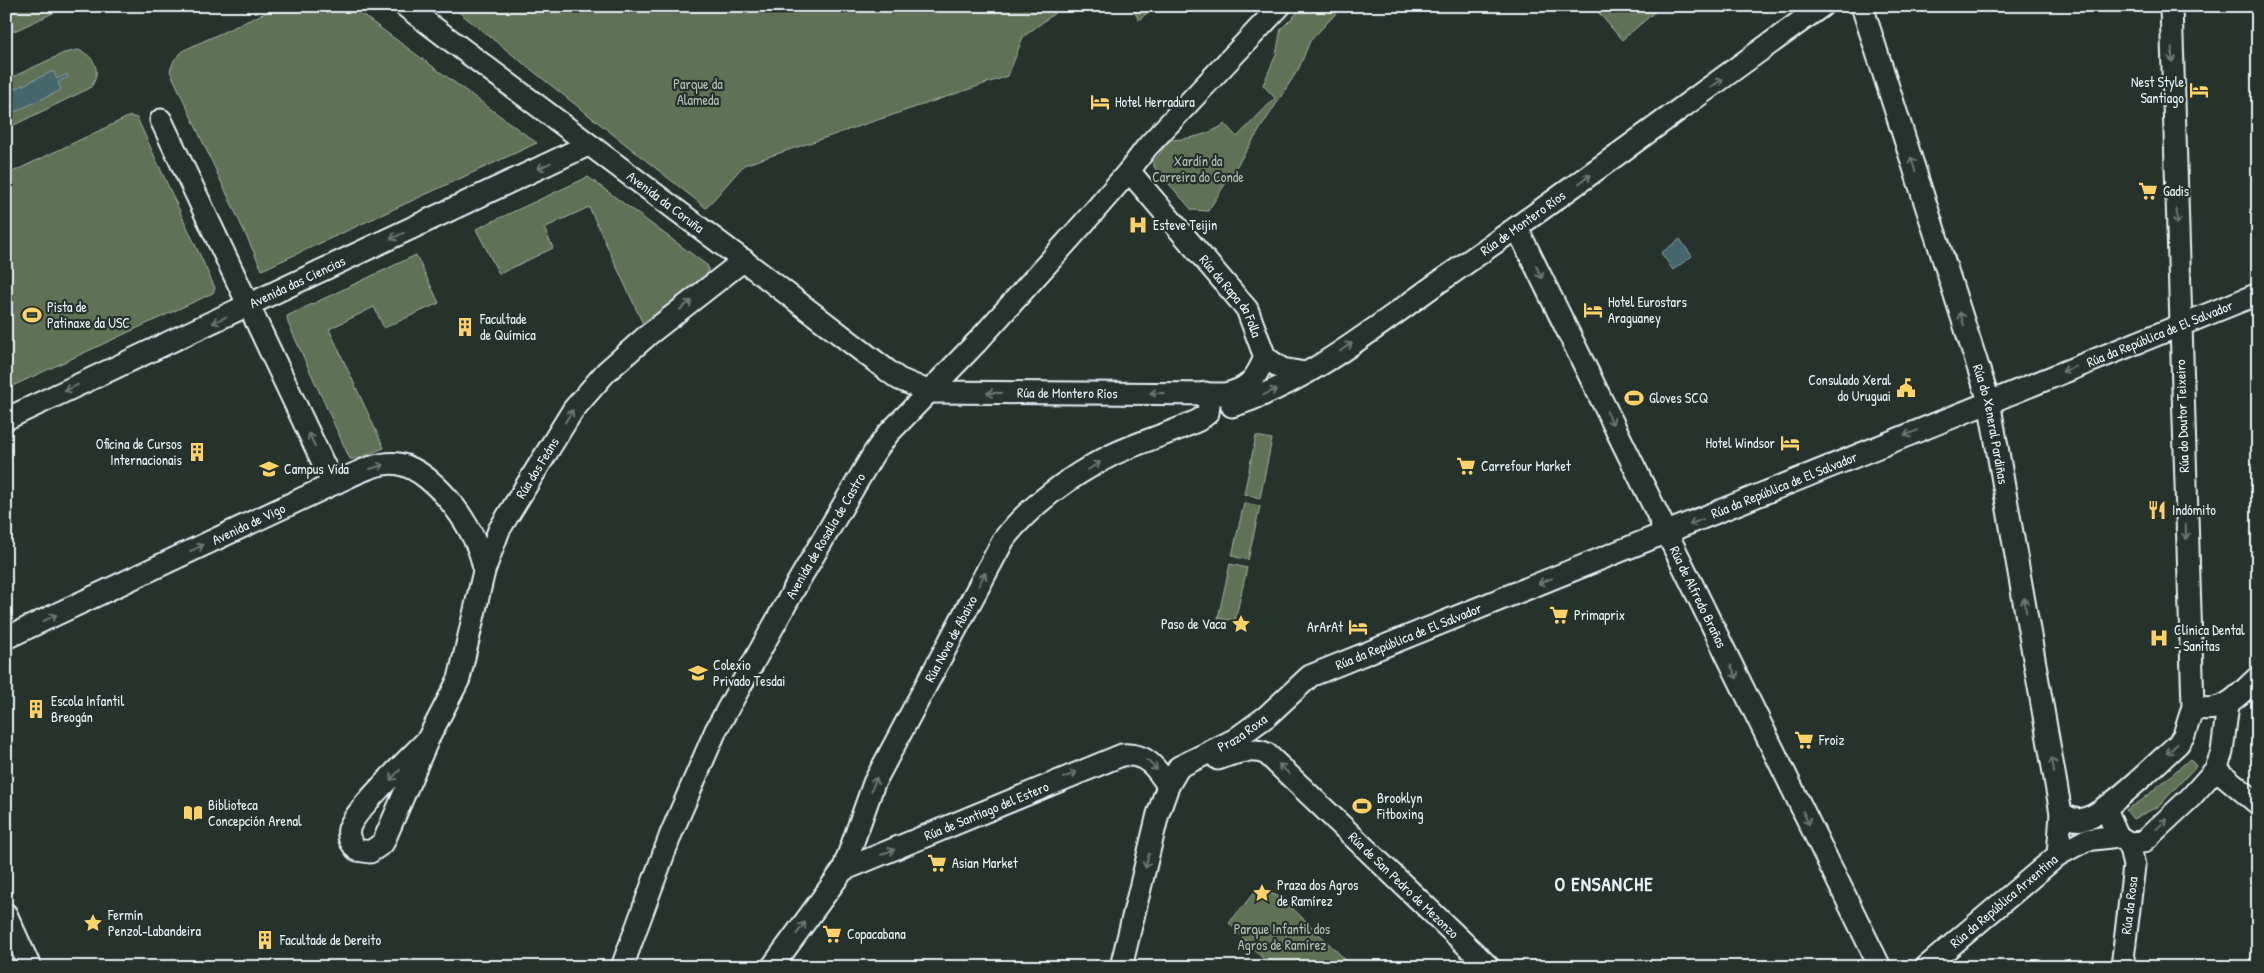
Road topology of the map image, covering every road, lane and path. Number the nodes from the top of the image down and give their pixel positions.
1 (405, 6) edge
2 (1822, 6) edge
3 (1862, 6) edge
4 (2170, 6) edge
5 (1274, 12) edge
6 (160, 120) dead end
7 (588, 145) junction
8 (1129, 171) junction
9 (1517, 228) junction
10 (744, 260) junction
11 (2258, 294) edge
12 (248, 305) junction
13 (2180, 326) junction
14 (1266, 357) junction
15 (1305, 373) junction
16 (930, 392) junction
17 (1989, 401) junction
18 (1206, 403) junction
19 (6, 419) edge
20 (333, 484) junction
21 (499, 530) junction
22 (472, 533) junction
23 (1666, 534) junction
24 (484, 572) junction
25 (6, 638) edge
26 (1310, 676) joint
27 (2258, 677) edge
28 (2228, 704) junction
29 (2193, 707) junction
30 (428, 740) junction
31 (2216, 769) junction
32 (1170, 783) junction
33 (1319, 803) joint
34 (2258, 804) edge
35 (2105, 808) junction
36 (2061, 813) junction
37 (2124, 840) junction
38 (2058, 855) junction
39 (843, 870) junction
40 (6, 914) edge
41 (30, 967) edge
42 (622, 967) edge
43 (772, 967) edge
44 (1122, 967) edge
45 (1489, 967) edge
46 (1880, 967) edge
47 (1926, 967) edge
48 (2122, 967) edge

1 - 7 street, Avenida da Coruña
9 -> 2 street, Rúa de Montero Ríos
17 -> 3 street, Rúa do Xeneral Pardiñas
4 -> 13 street, Rúa do Doutor Teixeiro
5 - 8 street, Avenida de Rosalía de Castro
6 - 12 street
7 - 10 street, Avenida da Coruña
7 -> 12 street, Avenida das Ciencias
8 - 14 street, Rúa da Rapa da Folla
8 - 16 street, Avenida de Rosalía de Castro
15 -> 9 street, Rúa de Montero Ríos
9 -> 23 street, Rúa de Alfredo Brañas
10 - 16 street, Avenida da Coruña
21 -> 10 street, Rúa dos Feáns
11 - 13 street, Rúa da República de El Salvador
12 -> 19 street, Avenida das Ciencias
20 -> 12 street
13 -> 17 street, Rúa da República de El Salvador
13 -> 29 street, Rúa do Doutor Teixeiro
14 - 15 street
14 - 18 street
18 -> 15 street, Rúa de Montero Ríos
18 -> 16 street, Rúa de Montero Ríos
16 - 42 street, Avenida de Rosalía de Castro
17 -> 23 street, Rúa da República de El Salvador
36 -> 17 street, Rúa do Xeneral Pardiñas
39 -> 18 street, Rúa Nova de Abaixo
20 -> 22 street, Avenida de Vigo
25 -> 20 street, Avenida de Vigo
21 - 22 street
21 - 24 street, Rúa dos Feáns
22 - 24 street, Avenida de Vigo
23 -> 26 street, Rúa da República de El Salvador
23 -> 46 street, Rúa de Alfredo Brañas
24 - 30 street, Rúa dos Feáns
26 - 32 street, Praza Roxa
27 - 28 street
28 - 29 street
28 - 31 street
29 -> 35 street, Rúa do Doutor Teixeiro
30 -> 30 street, Rúa dos Feáns
31 - 34 street
37 -> 31 street
33 -> 32 street, Praza Roxa
39 -> 32 street, Rúa de Santiago del Estero
32 -> 44 street, Praza Roxa
33 - 45 street, Rúa de San Pedro de Mezonzo
35 - 36 street, Rúa do Doutor Teixeiro
35 - 37 street, Rúa da Rosa
36 - 38 street, Rúa do Xeneral Pardiñas
37 - 38 street, Rúa da República Arxentina
37 - 48 street, Rúa da Rosa
38 - 47 street, Rúa da República Arxentina
43 -> 39 street, Rúa Nova de Abaixo
40 - 41 street

